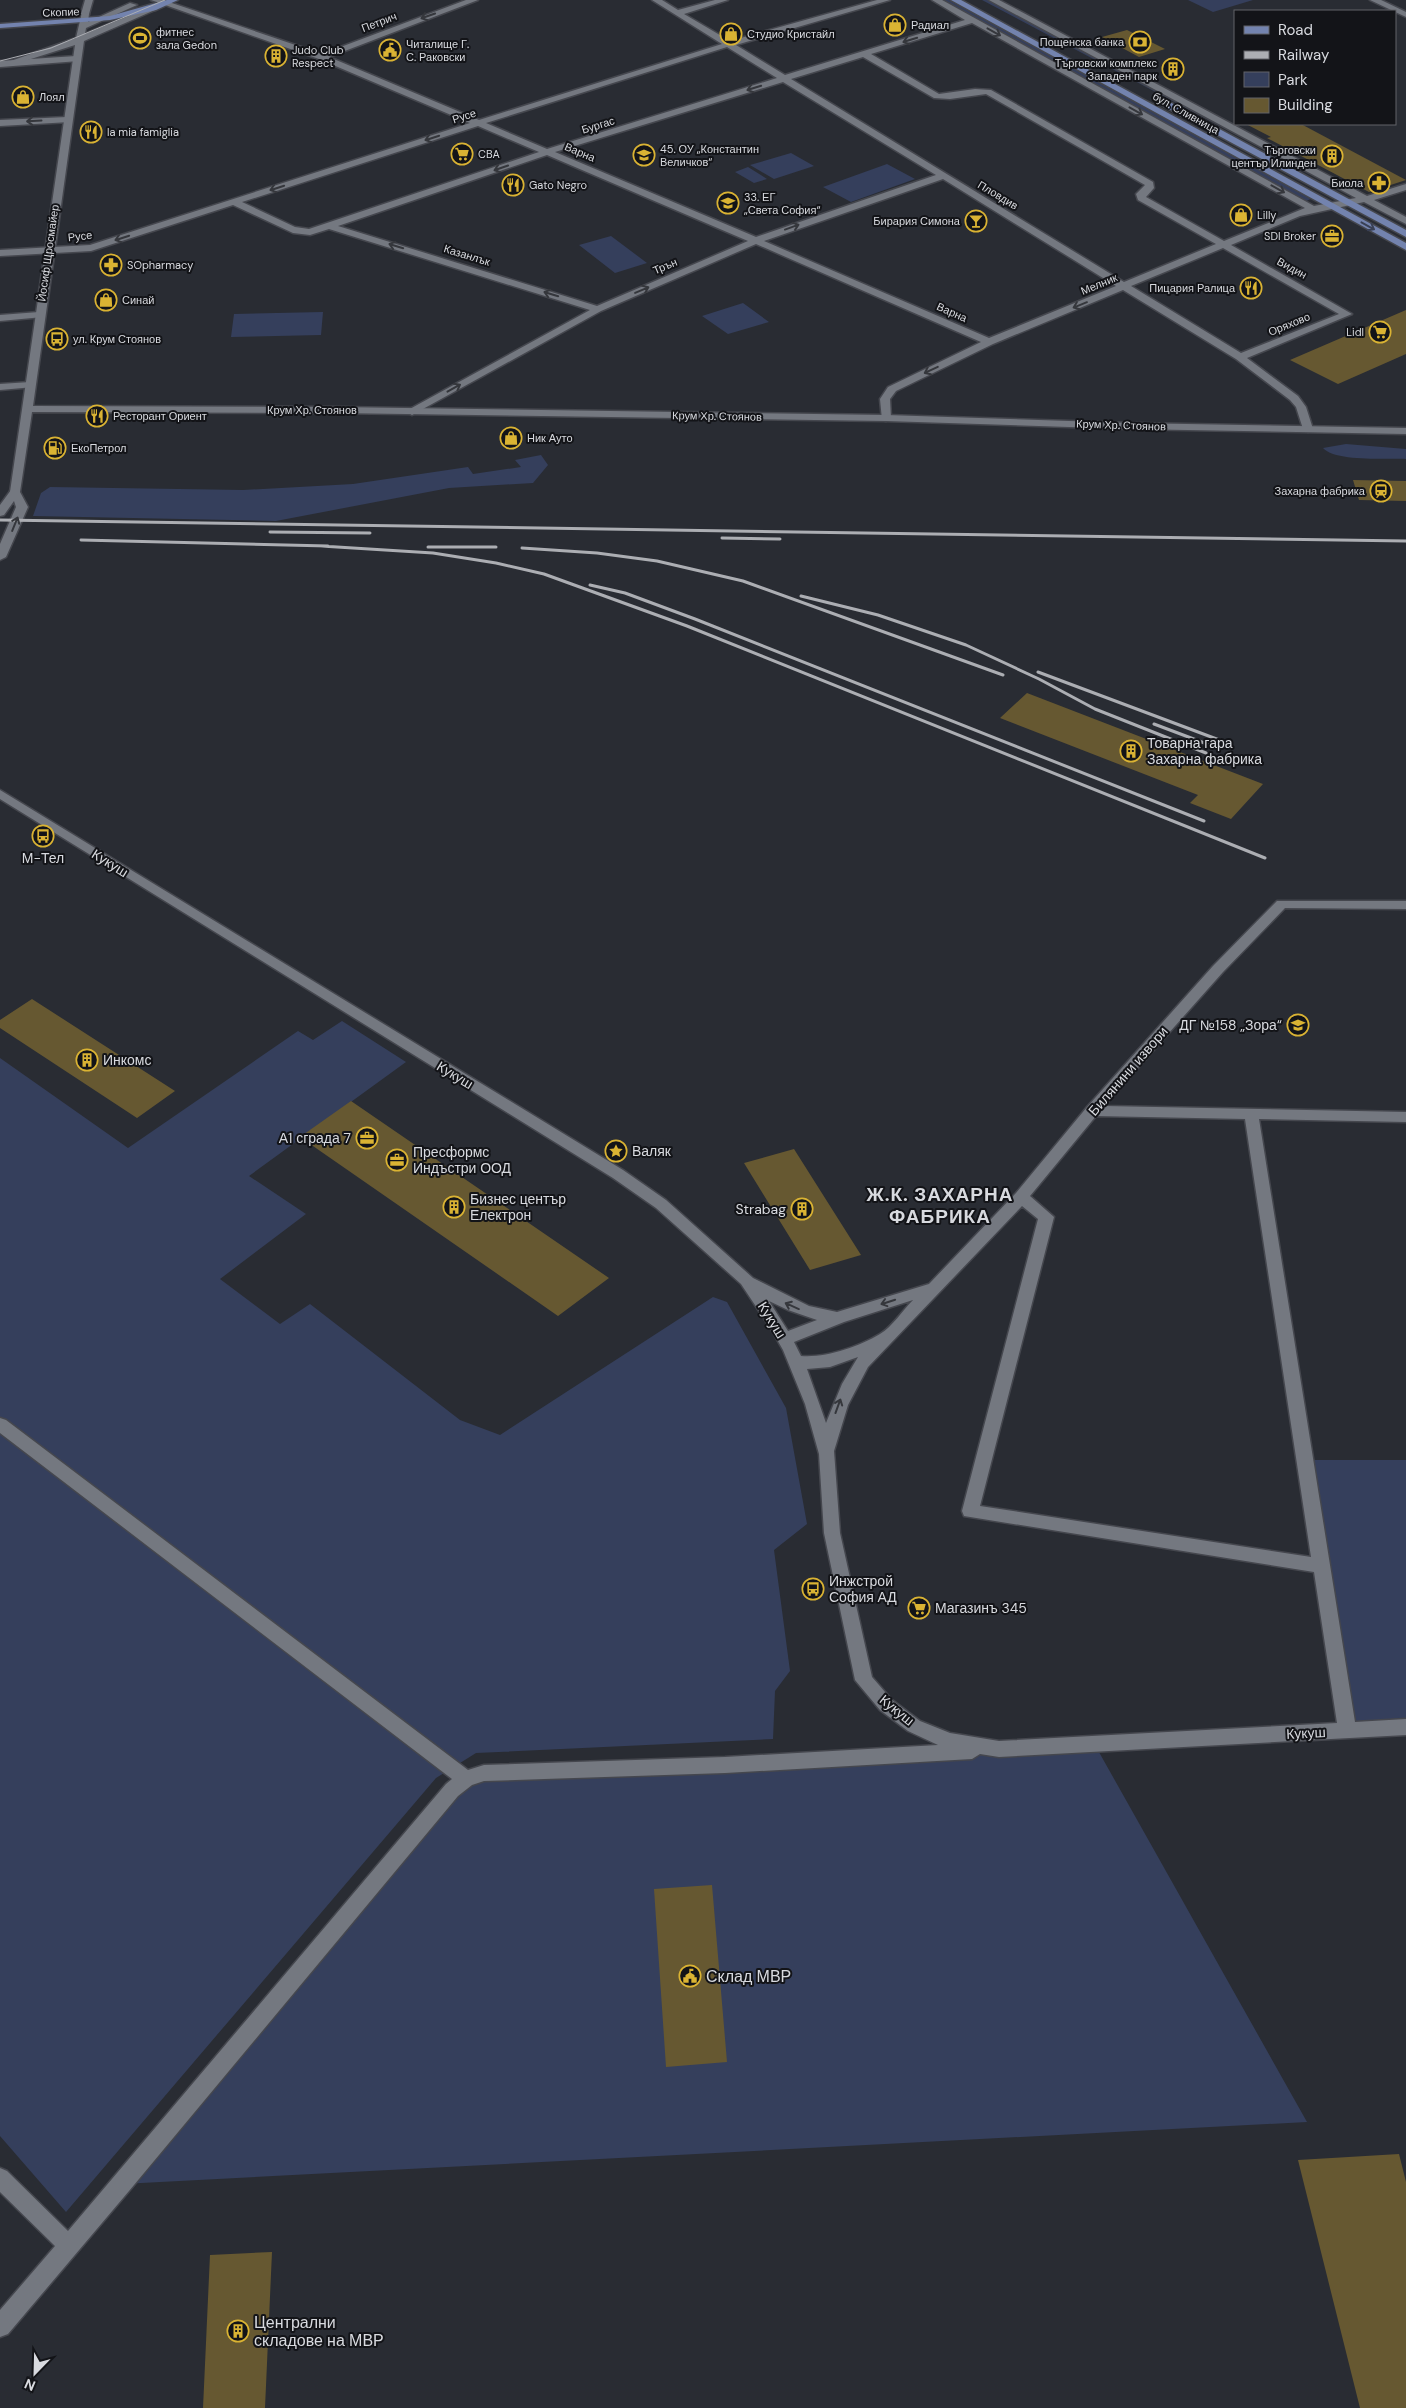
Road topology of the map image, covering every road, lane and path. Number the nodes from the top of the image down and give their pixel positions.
1 (89, 0) edge
2 (146, 0) edge
3 (155, 0) edge
4 (474, 0) edge
5 (656, 0) edge
6 (724, 0) edge
7 (886, 0) edge
8 (936, 0) edge
9 (955, 0) edge
10 (974, 0) edge
11 (993, 0) edge
12 (1374, 0) edge
13 (170, 2) edge
14 (133, 6) junction
15 (151, 10) junction
16 (1395, 10) edge
17 (677, 13) junction
18 (0, 17) edge
19 (973, 20) junction
20 (83, 21) junction
21 (96, 21) junction
22 (0, 26) edge
23 (79, 40) junction
24 (727, 45) junction
25 (864, 54) junction
26 (322, 57) junction
27 (76, 59) junction
28 (5, 64) edge
29 (783, 78) junction
30 (67, 120) junction
31 (0, 123) edge
32 (478, 123) junction
33 (547, 152) junction
34 (943, 176) junction
35 (1406, 187) edge
36 (1367, 199) junction
37 (234, 202) junction
38 (1350, 202) junction
39 (1330, 205) junction
40 (1313, 209) junction
41 (1406, 221) edge
42 (330, 226) junction
43 (1406, 234) edge
44 (756, 241) junction
45 (1225, 245) junction
46 (1406, 247) edge
47 (48, 250) junction
48 (0, 252) edge
49 (1125, 287) junction
50 (598, 309) junction
51 (1347, 314) joint
52 (39, 315) junction
53 (0, 318) edge
54 (988, 342) junction
55 (1240, 357) junction
56 (30, 385) junction
57 (0, 387) edge
58 (27, 409) junction
59 (412, 412) junction
60 (886, 418) junction
61 (1308, 429) junction
62 (1406, 431) edge
63 (0, 492) edge
64 (15, 492) junction
65 (0, 513) edge
66 (0, 557) edge
67 (0, 794) edge
68 (1406, 906) edge
69 (1092, 1112) junction
70 (1251, 1114) junction
71 (1406, 1117) edge
72 (1021, 1198) junction
73 (746, 1280) junction
74 (935, 1288) junction
75 (838, 1318) junction
76 (888, 1336) junction
77 (785, 1339) junction
78 (796, 1362) junction
79 (0, 1424) edge
80 (827, 1454) junction
81 (1322, 1566) junction
82 (1406, 1727) edge
83 (1347, 1731) junction
84 (999, 1749) junction
85 (466, 1779) junction
86 (0, 2178) edge
87 (69, 2246) junction
88 (0, 2326) edge

1 - 20 street, Йосиф Щросмайер
2 - 14 main road, Скопие
3 - 13 street, Варна
4 -> 26 street, Петрич
5 - 17 street, Пловдив
6 - 17 street
7 - 24 street, Русе
8 - 19 street, бул. Сливница
9 - 39 main road, бул. Сливница
10 - 38 main road, бул. Сливница
11 - 36 street, бул. Сливница
12 - 16 street
13 - 15 main road, Скопие
13 - 26 street, Варна
14 - 20 main road, Скопие
14 - 21 street
15 - 21 main road, Скопие
15 - 23 street
17 - 24 street, Пловдив
18 - 20 main road, Скопие
19 -> 25 street, Бургас
19 -> 40 street, бул. Сливница
20 - 21 street
20 - 22 main road, Скопие
20 - 23 street, Йосиф Щросмайер
23 - 27 street, Йосиф Щросмайер
23 - 28 street
24 - 29 street, Пловдив
24 - 32 street, Русе
25 - 29 street, Бургас
25 - 45 street, Видин
26 - 32 street, Варна
27 - 28 street
27 - 30 street, Йосиф Щросмайер
29 -> 33 street, Бургас
29 - 34 street, Пловдив
30 -> 31 street
30 - 47 street, Йосиф Щросмайер
32 - 33 street, Варна
32 -> 37 street, Русе
33 -> 42 street, Бургас
33 - 44 street, Варна
44 -> 34 street, Трън
34 - 49 street, Пловдив
35 - 36 street, Мелник
36 - 38 street, Мелник
36 - 41 street, бул. Сливница
37 - 42 street, Бургас
37 -> 47 street, Русе
38 - 39 street, Мелник
38 - 43 main road, бул. Сливница
39 - 40 street, Мелник
39 -> 46 main road, бул. Сливница
40 - 45 street, Мелник
50 -> 42 street, Казанлък
50 -> 44 street, Трън
44 - 54 street, Варна
45 - 49 street, Мелник
45 - 51 street, Видин
47 - 48 street, Русе
47 - 52 street, Йосиф Щросмайер
49 -> 54 street, Мелник
49 - 55 street, Пловдив
59 -> 50 street, Трън
51 - 55 street, Оряхово
52 - 53 street
52 - 56 street, Йосиф Щросмайер
54 -> 60 street, Мелник
55 - 61 street, Пловдив
56 - 57 street
56 - 58 street, Йосиф Щросмайер
58 - 59 street, Крум Хр. Стоянов
58 - 64 street, Йосиф Щросмайер
59 - 60 street, Крум Хр. Стоянов
60 - 61 street, Крум Хр. Стоянов
61 - 62 street, Крум Хр. Стоянов
63 - 64 street
64 - 65 street
66 -> 64 street
67 - 73 street, Кукуш
68 - 69 street, Билянини извори
69 - 70 street
69 - 72 street, Билянини извори
70 - 71 street
70 - 81 street
72 - 74 street, Билянини извори
72 - 81 street
75 -> 73 street, Билянини извори
73 - 77 street, Кукуш
74 -> 75 street, Билянини извори
74 - 76 street, Билянини извори
75 - 77 street, Билянини извори
76 - 78 street, Билянини извори
80 -> 76 street, Билянини извори
77 - 78 street, Кукуш
78 - 80 street, Кукуш
79 - 85 street
80 - 84 street, Кукуш
81 - 83 street
82 - 83 street, Кукуш
83 - 84 street, Кукуш
84 - 85 street
85 - 87 street
86 - 87 street
87 - 88 street

